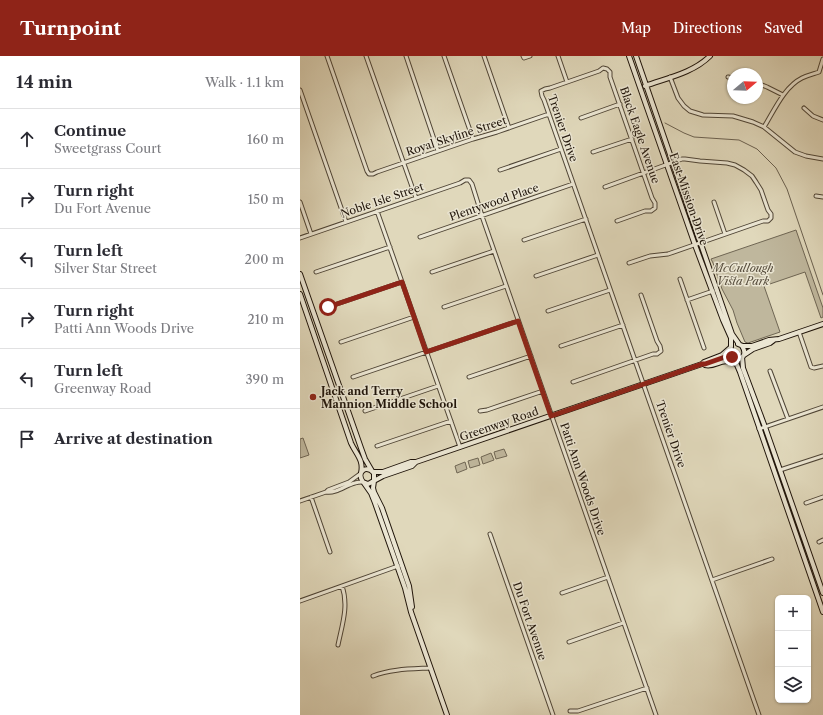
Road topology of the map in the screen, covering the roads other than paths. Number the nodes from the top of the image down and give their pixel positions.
1 (327, 56) edge
2 (366, 56) edge
3 (406, 56) edge
4 (444, 56) edge
5 (484, 56) edge
6 (530, 56) edge
7 (558, 56) edge
8 (629, 56) edge
9 (636, 56) edge
10 (710, 56) edge
11 (523, 57) edge
12 (823, 59) edge
13 (670, 78) junction
14 (567, 82) junction
15 (763, 85) edge
16 (646, 86) junction
17 (640, 88) junction
18 (300, 90) edge
19 (783, 95) junction
20 (620, 104) junction
21 (804, 108) dead end
22 (549, 114) junction
23 (581, 118) dead end
24 (823, 120) edge
25 (509, 128) junction
26 (764, 128) junction
27 (473, 139) junction
28 (632, 139) junction
29 (561, 149) junction
30 (438, 151) junction
31 (593, 152) dead end
32 (823, 159) edge
33 (404, 162) junction
34 (673, 162) junction
35 (667, 165) junction
36 (500, 170) dead end
37 (644, 173) junction
38 (469, 180) joint
39 (573, 184) junction
40 (605, 187) dead end
41 (816, 196) dead end
42 (823, 197) edge
43 (416, 198) junction
44 (300, 202) edge
45 (714, 202) dead end
46 (377, 211) junction
47 (482, 216) junction
48 (586, 219) junction
49 (617, 221) dead end
50 (346, 222) junction
51 (311, 234) junction
52 (725, 234) junction
53 (420, 237) dead end
54 (300, 238) edge
55 (524, 240) dead end
56 (701, 243) junction
57 (695, 244) junction
58 (390, 247) junction
59 (494, 251) junction
60 (598, 254) junction
61 (629, 264) dead end
62 (316, 272) dead end
63 (432, 272) dead end
64 (300, 274) edge
65 (536, 276) dead end
66 (680, 279) dead end
67 (402, 282) junction
68 (506, 286) junction
69 (610, 290) junction
70 (715, 290) junction
71 (307, 295) junction
72 (641, 295) dead end
73 (300, 296) edge
74 (687, 300) junction
75 (328, 307) dead end
76 (444, 307) dead end
77 (548, 311) dead end
78 (414, 317) junction
79 (518, 321) junction
80 (823, 324) edge
81 (623, 325) junction
82 (799, 332) junction
83 (774, 340) junction
84 (341, 342) dead end
85 (740, 345) junction
86 (561, 346) dead end
87 (704, 348) dead end
88 (730, 348) junction
89 (426, 352) junction
90 (531, 356) junction
91 (743, 356) junction
92 (733, 358) junction
93 (635, 360) junction
94 (703, 364) junction
95 (736, 364) junction
96 (823, 366) edge
97 (770, 371) dead end
98 (353, 377) dead end
99 (469, 377) dead end
100 (573, 382) dead end
101 (644, 384) junction
102 (438, 386) junction
103 (543, 391) junction
104 (823, 407) edge
105 (480, 411) dead end
106 (365, 412) dead end
107 (551, 416) junction
108 (788, 419) junction
109 (451, 421) junction
110 (765, 427) junction
111 (759, 429) junction
112 (377, 446) dead end
113 (460, 447) junction
114 (823, 456) edge
115 (416, 462) junction
116 (780, 470) junction
117 (373, 471) junction
118 (360, 474) junction
119 (374, 480) junction
120 (363, 482) junction
121 (326, 492) junction
122 (311, 497) junction
123 (823, 497) edge
124 (300, 501) edge
125 (806, 503) dead end
126 (490, 534) dead end
127 (330, 552) dead end
128 (772, 559) dead end
129 (399, 566) junction
130 (608, 577) junction
131 (712, 580) junction
132 (812, 581) junction
133 (342, 586) junction
134 (562, 593) dead end
135 (823, 593) edge
136 (300, 601) edge
137 (823, 606) edge
138 (823, 612) edge
139 (624, 623) junction
140 (569, 642) dead end
141 (338, 645) dead end
142 (430, 668) junction
143 (373, 676) dead end
144 (647, 688) junction
145 (570, 711) dead end
146 (447, 715) edge
147 (553, 715) edge
148 (656, 715) edge
149 (759, 715) edge

1 - 33 street, Royal Skyline Street
2 - 33 street
3 - 30 street
4 - 27 street
5 - 25 street
6 - 11 street
7 - 14 street
8 - 17 street, East Mission Drive
9 - 16 street, East Mission Drive
10 - 13 street
12 - 19 street
13 - 16 street
13 - 26 street
14 - 20 street, Black Eagle Avenue
14 - 22 street, Trenier Drive
15 - 19 street
16 - 17 street
16 - 34 street, East Mission Drive
17 - 35 street, East Mission Drive
18 - 50 street
19 - 26 street
20 - 23 street
20 - 28 street, Black Eagle Avenue
21 - 24 street
22 - 25 street, Royal Skyline Street
22 - 29 street, Trenier Drive
25 - 27 street, Royal Skyline Street
26 - 32 street
27 - 30 street, Royal Skyline Street
28 - 31 street
28 - 37 street, Black Eagle Avenue
29 - 36 street
29 - 39 street, Trenier Drive
30 - 33 street, Royal Skyline Street
33 - 43 street
34 - 35 street
34 - 52 street
34 - 56 street, East Mission Drive
35 - 37 street
35 - 57 street, East Mission Drive
37 - 40 street
37 - 49 street, Black Eagle Avenue
38 - 43 street, Noble Isle Street
38 - 47 street, Patti Ann Woods Drive
39 - 47 street, Plentywood Place
39 - 48 street, Trenier Drive
41 - 42 street
43 - 46 street, Noble Isle Street
44 - 51 street
45 - 52 street
46 - 50 street, Noble Isle Street
46 - 58 street
47 - 53 street, Plentywood Place
47 - 59 street, Patti Ann Woods Drive
48 - 55 street
48 - 60 street, Trenier Drive
50 - 51 street, Noble Isle Street
51 - 54 street, Noble Isle Street
52 - 56 street
56 - 57 street
56 - 70 street, East Mission Drive
57 - 61 street
57 - 70 street, East Mission Drive
58 - 62 street
58 - 67 street
59 - 63 street
59 - 68 street, Patti Ann Woods Drive
60 - 65 street
60 - 69 street, Trenier Drive
64 - 71 street
66 - 74 street
67 - 75 street
67 - 78 street
68 - 76 street
68 - 79 street, Patti Ann Woods Drive
69 - 77 street
69 - 81 street, Trenier Drive
70 - 74 street
70 - 85 street, East Mission Drive
70 - 88 street, East Mission Drive
71 - 73 street
71 - 117 street
72 - 93 street
73 - 118 street
74 - 87 street
78 - 84 street
78 - 89 street
79 - 89 street
79 - 90 street, Patti Ann Woods Drive
80 - 82 street
81 - 86 street
81 - 93 street, Trenier Drive
82 - 83 street
82 - 96 street
83 - 85 street
83 - 91 street
85 - 88 street
85 - 91 street
88 - 92 street
88 - 94 street, Greenway Road
89 - 98 street
89 - 102 street
90 - 99 street
90 - 103 street, Patti Ann Woods Drive
91 - 92 street
91 - 110 street
92 - 94 street, Greenway Road
92 - 95 street
93 - 100 street
93 - 101 street, Trenier Drive
94 - 95 street
94 - 101 street, Greenway Road
95 - 111 street
97 - 108 street
101 - 107 street, Greenway Road
101 - 131 street, Trenier Drive
102 - 106 street
102 - 109 street
103 - 105 street
103 - 107 street, Patti Ann Woods Drive
104 - 108 street
107 - 113 street, Greenway Road
107 - 130 street, Patti Ann Woods Drive
108 - 110 street
109 - 112 street
109 - 113 street
110 - 111 street
110 - 116 street
111 - 132 street
113 - 115 street, Greenway Road
114 - 116 street
115 - 117 street, Greenway Road
115 - 119 street, Greenway Road
116 - 135 street
117 - 118 street
117 - 119 street
118 - 120 street
118 - 121 street
119 - 120 street
119 - 129 street
120 - 121 street
120 - 129 street
121 - 122 street
122 - 124 street
122 - 127 street
123 - 125 street
126 - 147 street, Du Fort Avenue
128 - 131 street
129 - 133 street
129 - 142 street
130 - 134 street
130 - 139 street, Patti Ann Woods Drive
131 - 149 street, Trenier Drive
132 - 137 street
132 - 138 street
133 - 136 street
133 - 141 street
139 - 140 street
139 - 144 street, Patti Ann Woods Drive
142 - 143 street
142 - 146 street
144 - 145 street
144 - 148 street, Patti Ann Woods Drive

